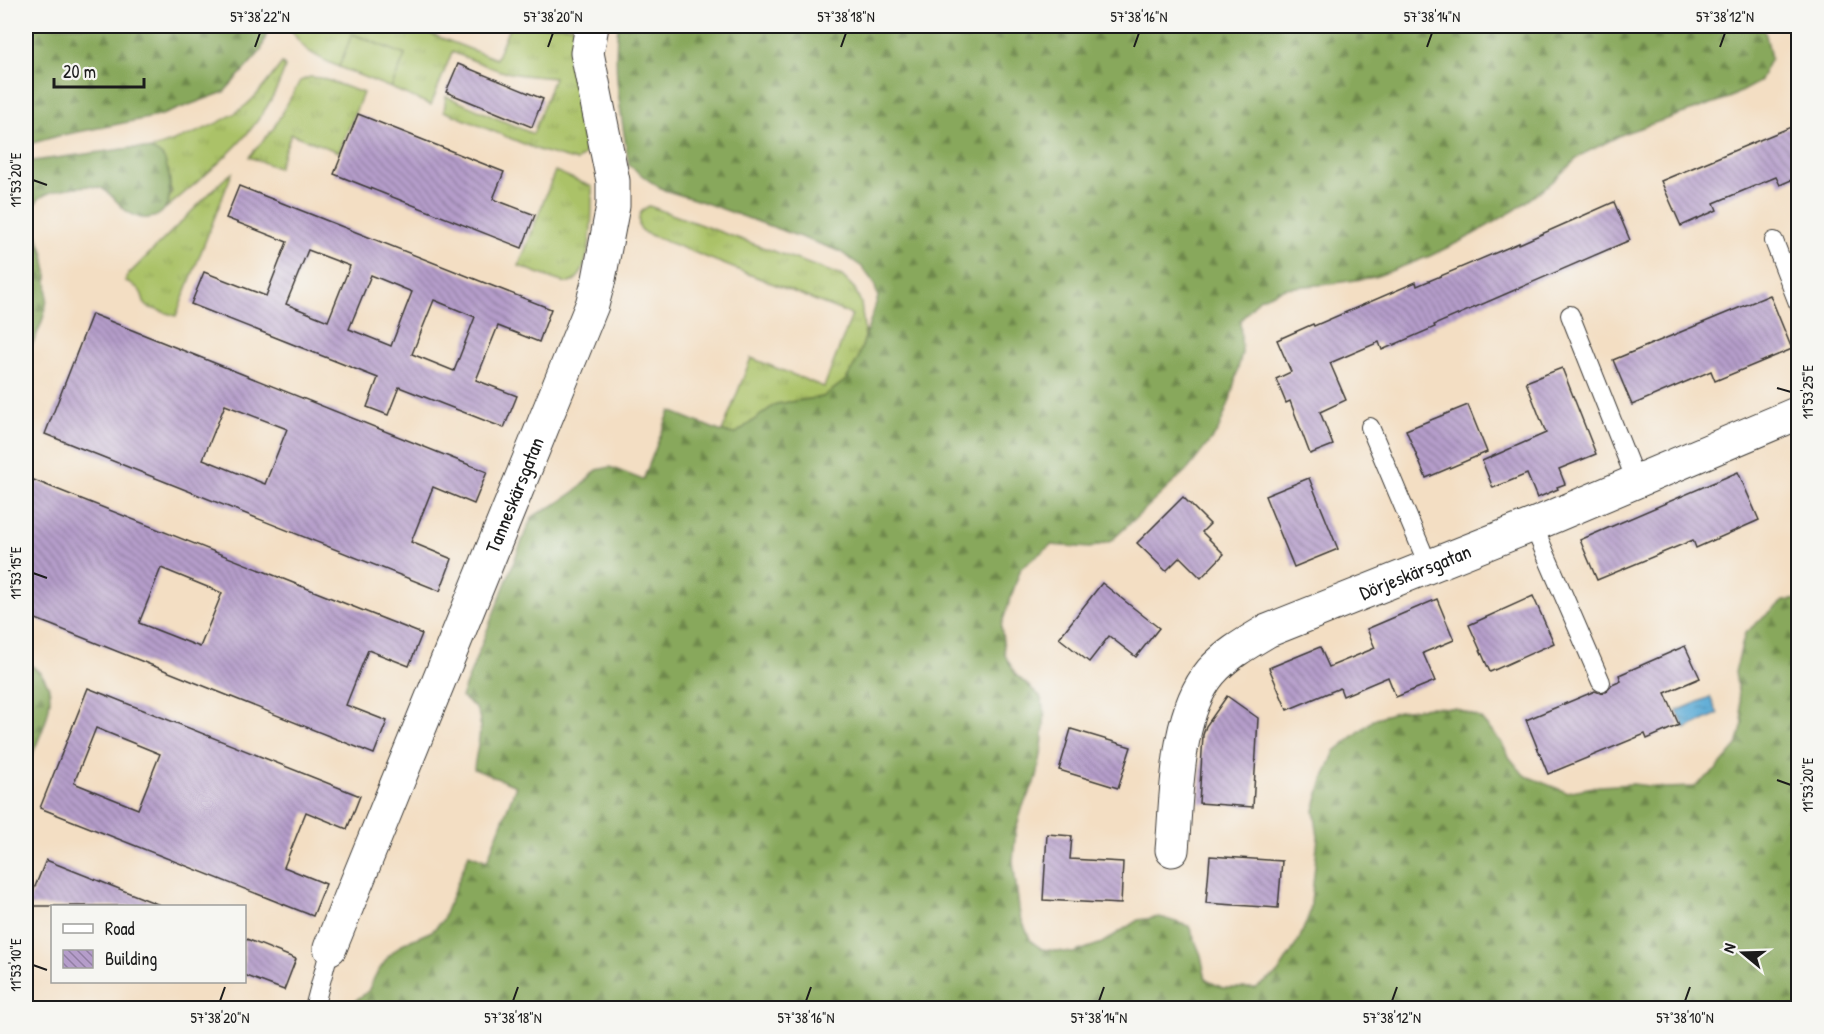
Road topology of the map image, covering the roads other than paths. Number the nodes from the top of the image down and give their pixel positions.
1 (592, 26) edge
2 (1774, 241) dead end
3 (1798, 303) edge
4 (1570, 315) dead end
5 (1798, 413) edge
6 (1370, 427) dead end
7 (1636, 481) junction
8 (1533, 525) junction
9 (1429, 567) junction
10 (1601, 682) dead end
11 (1172, 850) dead end
12 (330, 948) joint
13 (314, 1008) edge

1 - 12 street, Tanneskärsgatan
2 - 3 lane
4 - 7 lane
5 - 7 street, Dörjeskärsgatan
6 - 9 lane
7 - 8 street, Dörjeskärsgatan
8 - 9 street, Dörjeskärsgatan
8 - 10 lane
9 - 11 street, Dörjeskärsgatan
12 - 13 lane

